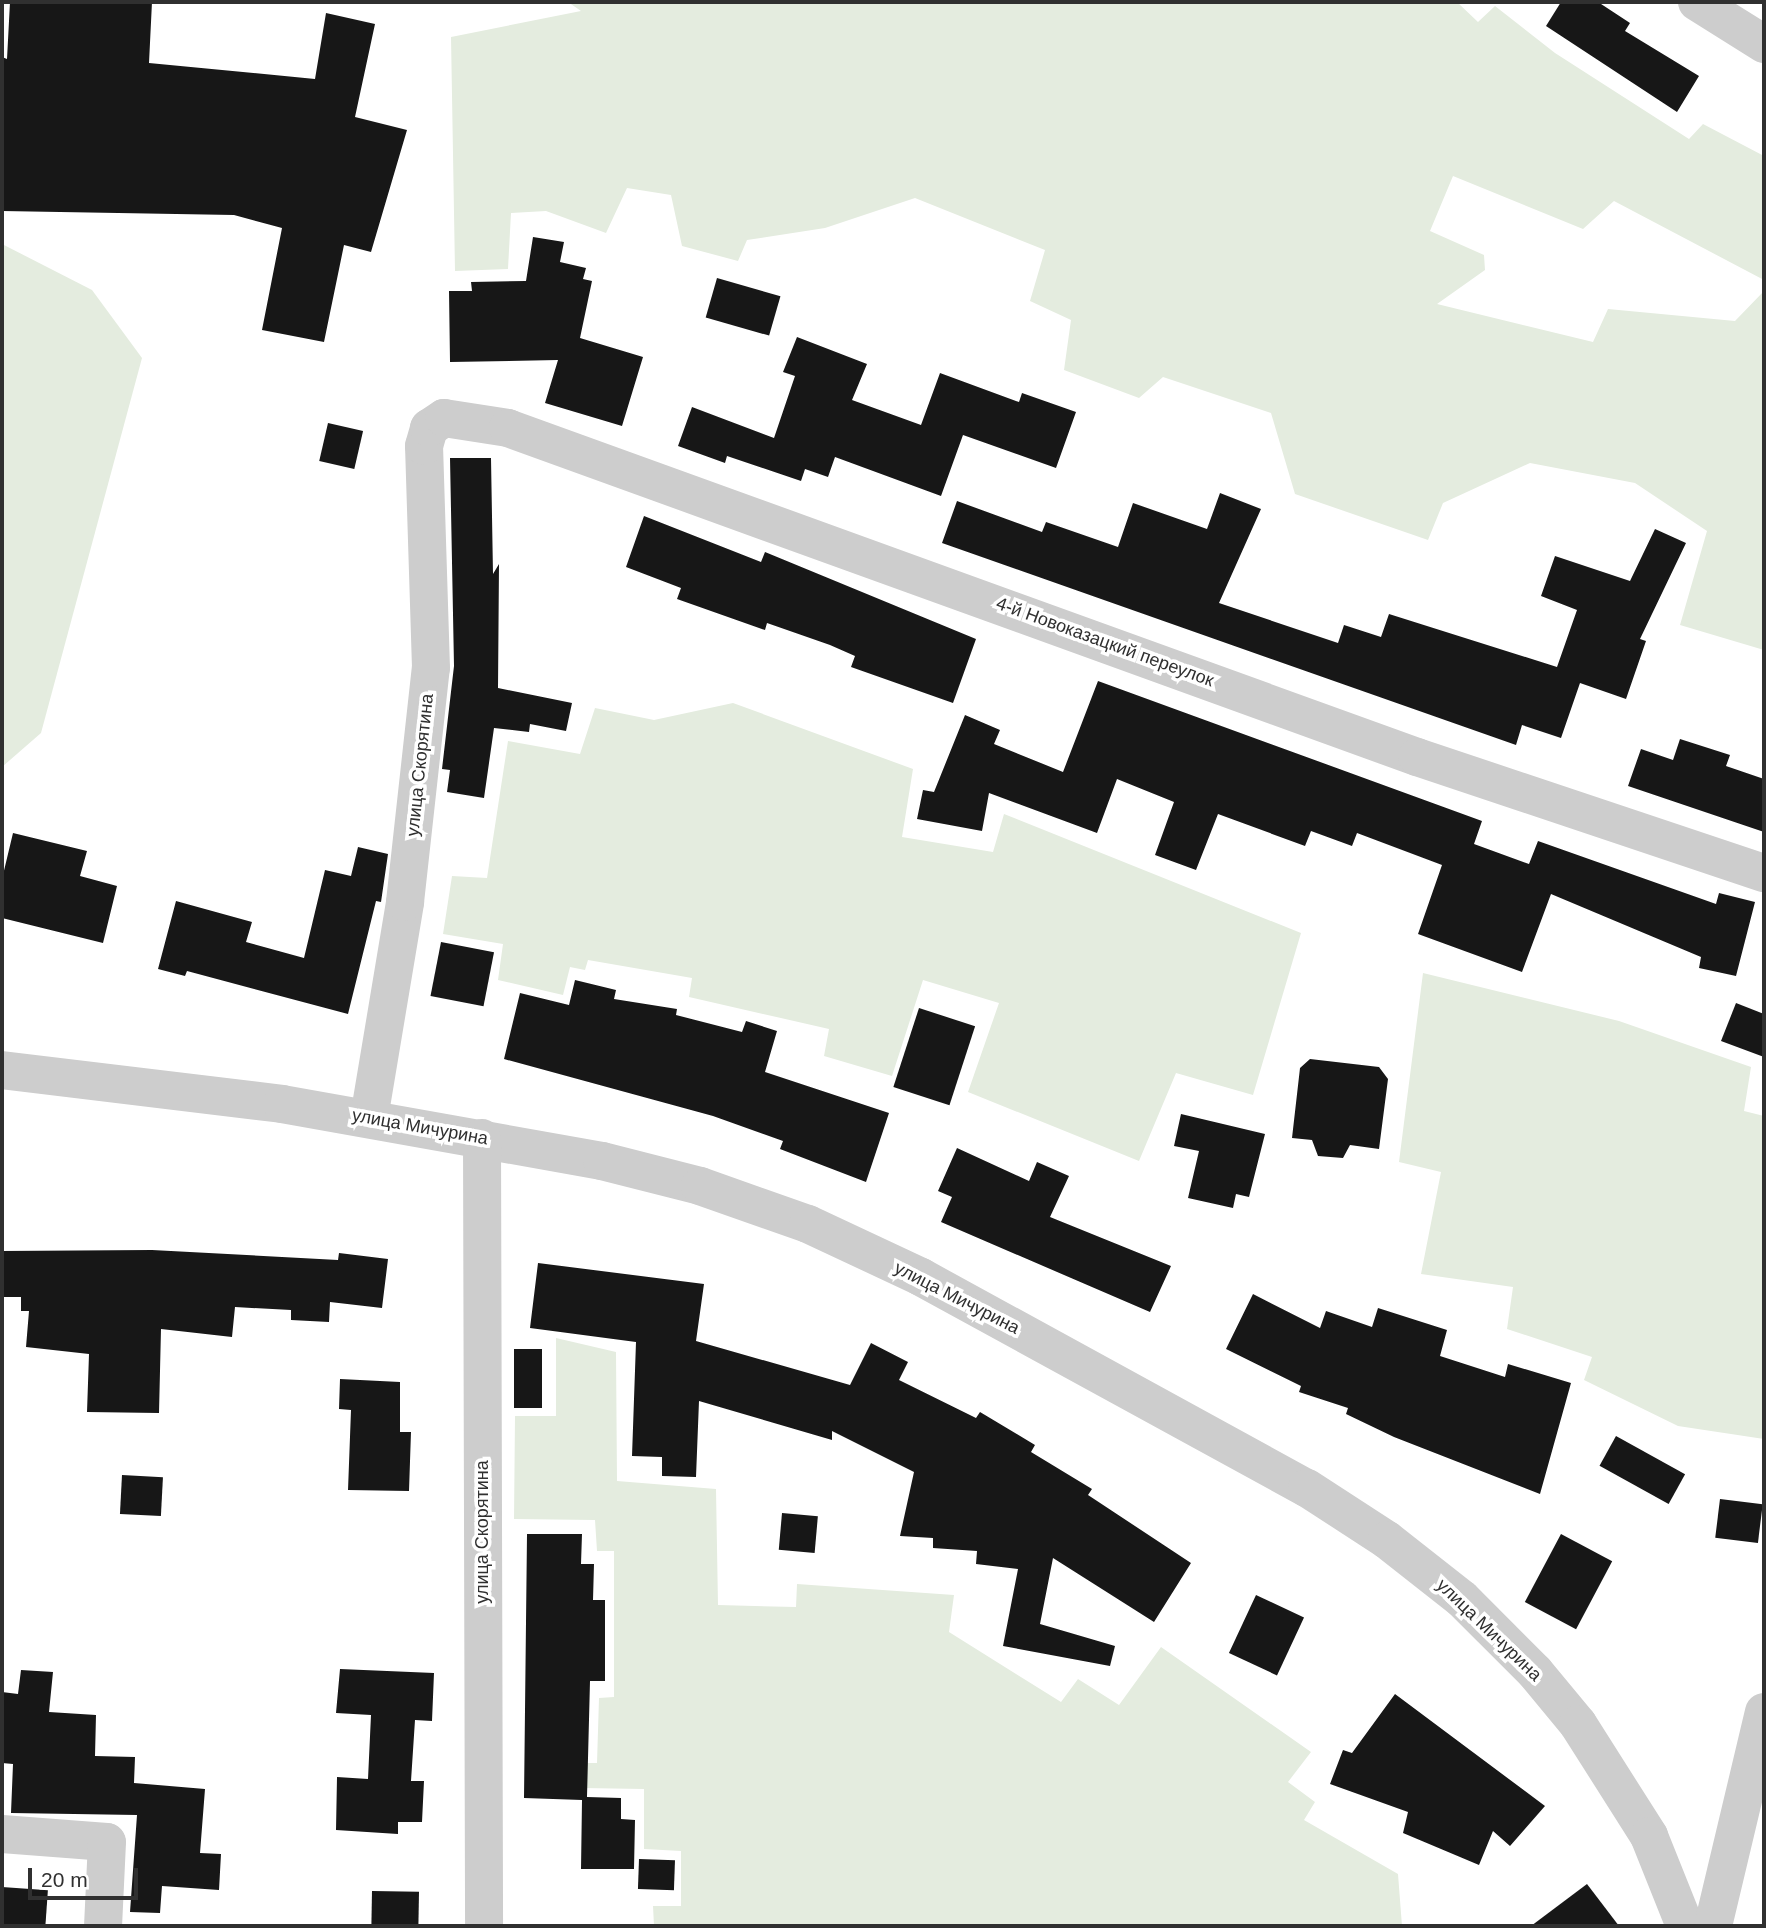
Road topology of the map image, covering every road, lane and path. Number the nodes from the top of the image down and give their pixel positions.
1 (1697, 2) edge
2 (1764, 44) edge
3 (444, 418) joint
4 (1764, 873) edge
5 (2, 1070) edge
6 (369, 1118) junction
7 (482, 1138) junction
8 (1764, 1712) edge
9 (2, 1835) edge
10 (103, 1926) edge
11 (484, 1926) edge
12 (1685, 1926) edge
13 (1713, 1926) edge

1 - 2 street
3 - 4 street, 4-й Новоказацкий переулок
3 - 6 street, улица Скорятина
5 - 6 street, улица Мичурина
6 - 7 street, улица Мичурина
7 - 11 street, улица Скорятина
7 - 12 street, улица Мичурина
8 - 13 street
9 - 10 street

